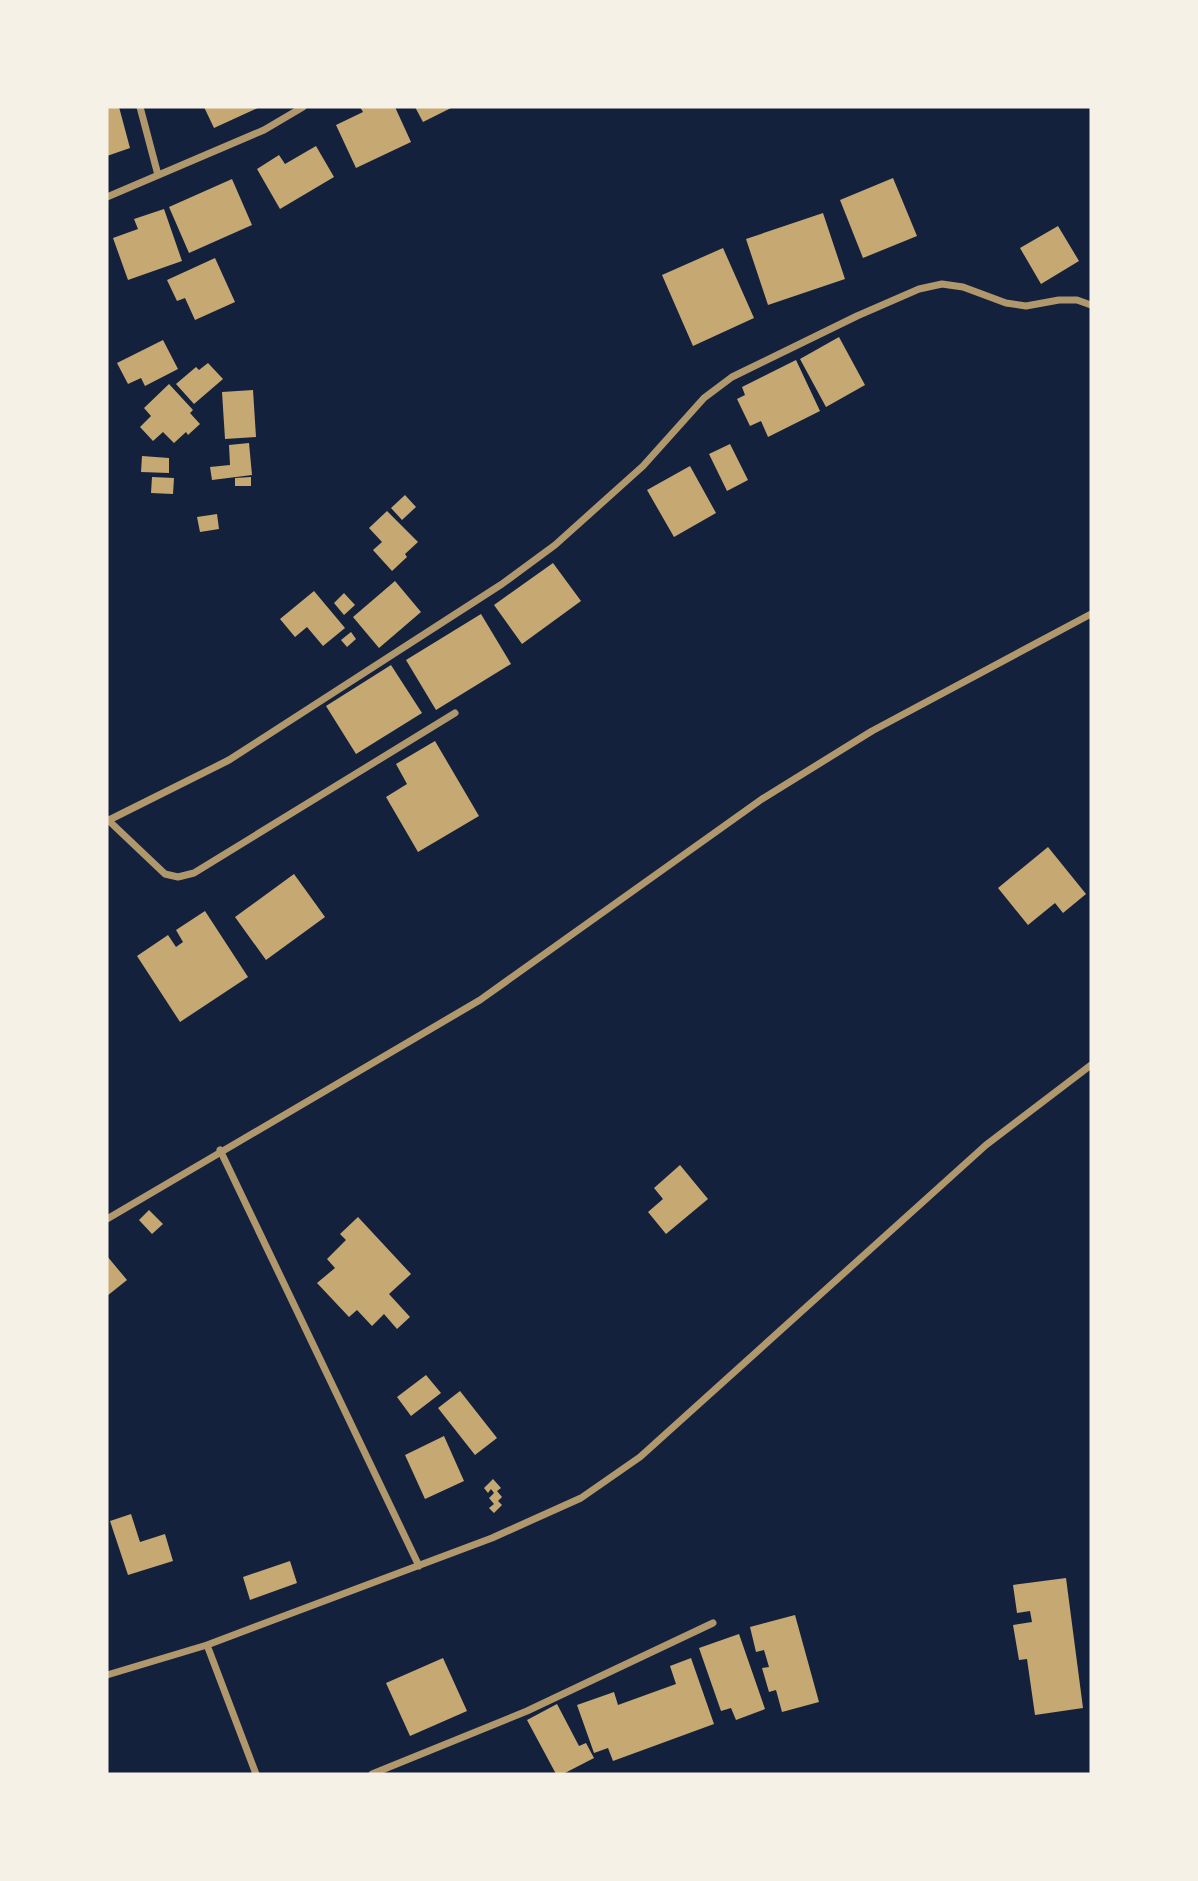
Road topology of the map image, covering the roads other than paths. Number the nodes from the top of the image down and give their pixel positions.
1 (140, 107) edge
2 (303, 107) edge
3 (158, 175) junction
4 (107, 197) edge
5 (1091, 305) edge
6 (1091, 614) edge
7 (456, 713) dead end
8 (107, 820) edge
9 (1091, 1065) edge
10 (220, 1150) junction
11 (107, 1219) edge
12 (419, 1566) junction
13 (713, 1623) dead end
14 (207, 1645) junction
15 (107, 1675) edge
16 (256, 1774) edge
17 (372, 1774) edge

1 - 3 street
2 - 3 street
3 - 4 street
5 - 8 street
6 - 10 street
7 - 8 street
9 - 12 street
10 - 11 street
10 - 12 street
12 - 14 street
13 - 17 street
14 - 15 street
14 - 16 street

